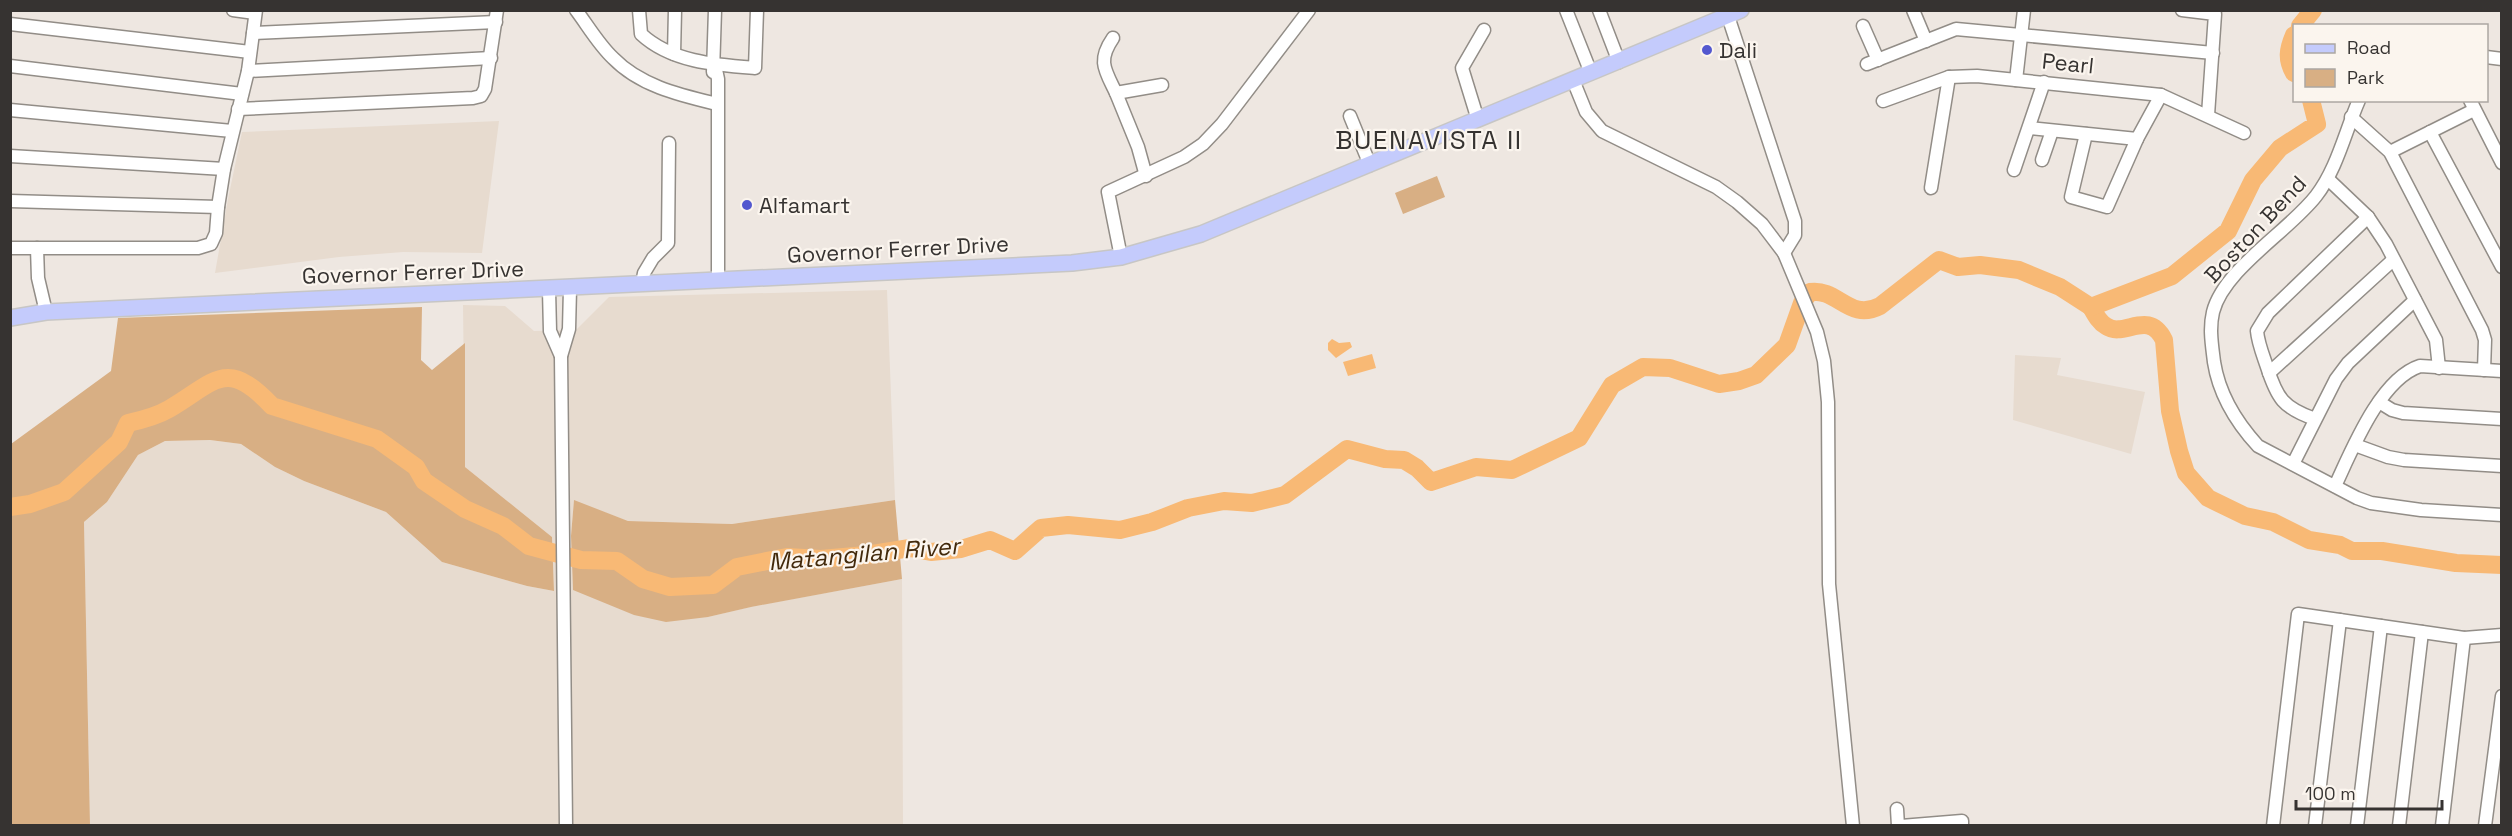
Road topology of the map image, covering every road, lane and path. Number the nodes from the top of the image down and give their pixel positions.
1 (233, 10) edge
2 (576, 10) edge
3 (639, 10) edge
4 (675, 10) edge
5 (716, 10) edge
6 (757, 10) edge
7 (1308, 10) edge
8 (1566, 10) edge
9 (1599, 10) edge
10 (1913, 10) edge
11 (2024, 10) edge
12 (2182, 10) edge
13 (255, 12) edge
14 (1732, 12) edge
15 (497, 16) edge
16 (10, 24) edge
17 (1863, 26) dead end
18 (1484, 30) dead end
19 (253, 33) junction
20 (2020, 35) junction
21 (1113, 38) dead end
22 (1926, 41) junction
23 (250, 52) junction
24 (2214, 53) junction
25 (674, 54) junction
26 (491, 58) junction
27 (1619, 62) junction
28 (715, 65) junction
29 (10, 66) edge
30 (248, 71) junction
31 (1591, 73) junction
32 (1949, 77) junction
33 (1573, 80) junction
34 (2016, 80) junction
35 (2044, 82) junction
36 (1162, 86) dead end
37 (1116, 93) junction
38 (242, 94) junction
39 (2161, 95) junction
40 (1883, 101) dead end
41 (2358, 102) edge
42 (717, 104) junction
43 (2472, 105) edge
44 (238, 109) junction
45 (10, 110) edge
46 (2208, 115) junction
47 (1350, 116) dead end
48 (2351, 117) junction
49 (1478, 120) junction
50 (2029, 128) junction
51 (2052, 130) junction
52 (232, 131) junction
53 (2430, 132) junction
54 (2244, 133) dead end
55 (2086, 134) junction
56 (2137, 139) junction
57 (669, 144) dead end
58 (2390, 152) junction
59 (10, 156) edge
60 (2042, 160) dead end
61 (2502, 163) edge
62 (1370, 165) junction
63 (224, 170) junction
64 (2014, 170) dead end
65 (1146, 176) junction
66 (2328, 179) junction
67 (1931, 188) dead end
68 (10, 201) edge
69 (218, 207) junction
70 (2368, 217) junction
71 (10, 248) edge
72 (37, 248) junction
73 (1784, 253) junction
74 (1121, 257) junction
75 (2393, 260) junction
76 (2502, 267) edge
77 (718, 280) junction
78 (642, 284) junction
79 (570, 289) junction
80 (549, 290) junction
81 (2415, 300) junction
82 (46, 312) junction
83 (10, 318) edge
84 (561, 356) junction
85 (2439, 368) junction
86 (2484, 370) junction
87 (2502, 371) edge
88 (2269, 373) junction
89 (2379, 402) junction
90 (2315, 419) junction
91 (2502, 419) edge
92 (2355, 445) junction
93 (2293, 464) junction
94 (2502, 466) edge
95 (2335, 486) junction
96 (2502, 515) edge
97 (2340, 620) junction
98 (2381, 626) junction
99 (2422, 632) junction
100 (2502, 635) edge
101 (2464, 638) junction
102 (2502, 696) edge
103 (1897, 809) dead end
104 (566, 825) edge
105 (1853, 825) edge
106 (1900, 825) edge
107 (1962, 825) edge
108 (2272, 825) edge
109 (2315, 825) edge
110 (2357, 825) edge
111 (2399, 825) edge
112 (2442, 825) edge
113 (2485, 825) edge

1 - 13 street
2 - 42 street
3 - 25 street
4 - 25 street
5 - 28 street
6 - 28 street
7 - 65 street
8 - 31 street
9 - 27 street
10 - 22 street
11 - 20 street
12 - 24 street
13 - 19 street
14 - 27 main road, Governor Ferrer Drive
14 - 73 street
15 - 19 street
15 - 26 street
16 - 23 street
17 - 22 street
18 - 49 street
19 - 23 street
20 - 22 street
20 - 24 street
20 - 34 street
21 - 37 street
23 - 30 street
24 - 46 street
25 - 28 street
26 - 30 street
26 - 44 street
27 - 31 main road, Governor Ferrer Drive
28 - 42 street
29 - 38 street
30 - 38 street
31 - 33 main road, Governor Ferrer Drive
32 - 34 street, Pearl
32 - 40 street, Pearl
32 - 67 street
33 - 49 main road, Governor Ferrer Drive
33 - 73 street
34 - 35 street, Pearl
35 - 39 street, Pearl
35 - 50 street
36 - 37 street
37 - 65 street
38 - 44 street
39 - 46 street, Pearl
39 - 56 street
41 - 48 street, Boston Bend
42 - 77 street
43 - 53 street
43 - 61 street
44 - 52 street
45 - 52 street
46 - 54 street, Pearl
47 - 62 street
48 - 58 street
48 - 66 street, Boston Bend
49 - 62 main road, Governor Ferrer Drive
50 - 51 street
50 - 64 street
51 - 55 street
51 - 60 street
52 - 63 street
53 - 58 street
53 - 76 street
55 - 56 street
55 - 56 street
57 - 78 street
58 - 86 street
59 - 63 street
62 - 74 main road, Governor Ferrer Drive
63 - 69 street
65 - 74 street
66 - 70 street
66 - 93 street, Boston Bend
68 - 69 street
69 - 72 street
70 - 75 street
70 - 88 street
71 - 72 street
72 - 82 street
73 - 105 street
74 - 77 main road, Governor Ferrer Drive
75 - 81 street
75 - 88 street
77 - 78 main road, Governor Ferrer Drive
78 - 79 main road, Governor Ferrer Drive
79 - 80 main road, Governor Ferrer Drive
79 - 84 street
80 - 82 main road, Governor Ferrer Drive
80 - 84 street
81 - 85 street
81 - 90 street
82 - 83 main road, Governor Ferrer Drive
84 - 104 street
85 - 86 street
85 - 89 street
86 - 87 street
88 - 90 street
89 - 91 street
89 - 92 street
90 - 93 street
92 - 94 street
92 - 95 street
93 - 95 street, Boston Bend
95 - 96 street, Boston Bend
97 - 98 street
97 - 108 street
97 - 109 street
98 - 99 street
98 - 110 street
99 - 101 street
99 - 111 street
100 - 101 street
101 - 112 street
102 - 113 street
103 - 106 street
106 - 107 street

